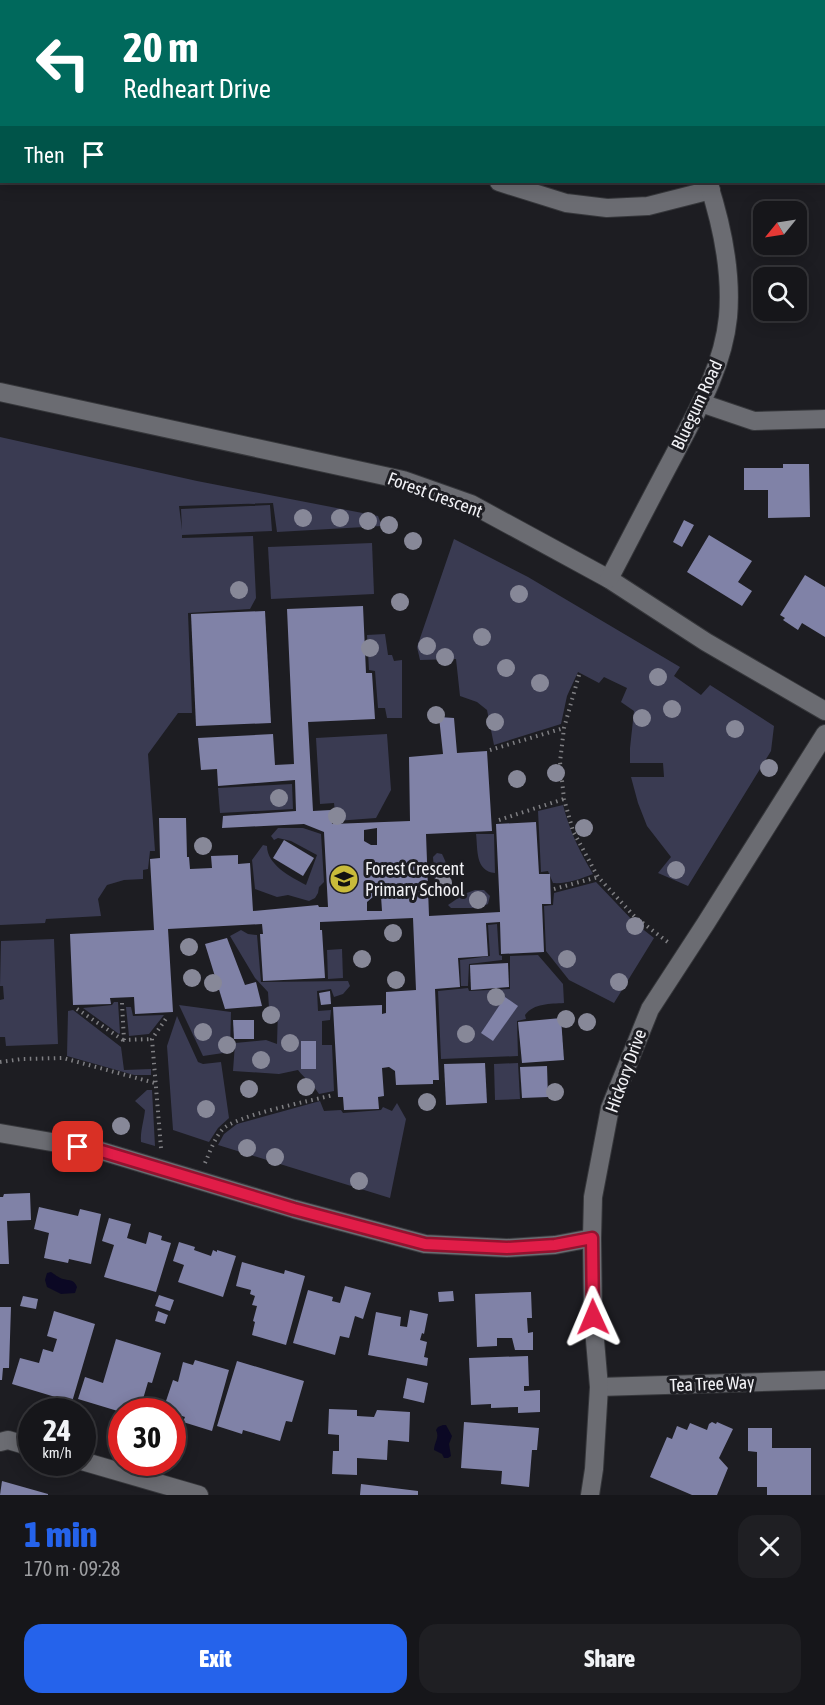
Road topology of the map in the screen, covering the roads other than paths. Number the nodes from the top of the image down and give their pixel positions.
1 (502, 183) edge
2 (710, 186) edge
3 (0, 392) edge
4 (701, 403) junction
5 (825, 419) edge
6 (609, 579) junction
7 (825, 711) edge
8 (825, 734) edge
9 (0, 1133) edge
10 (592, 1238) junction
11 (825, 1380) edge
12 (599, 1387) junction
13 (0, 1442) edge
14 (18, 1442) edge
15 (96, 1465) edge
16 (199, 1495) edge
17 (590, 1495) edge

1 - 2 street
2 - 4 street, Bluegum Road
3 - 6 street, Forest Crescent
4 - 5 street
4 - 6 street, Bluegum Road
6 - 7 street, Forest Crescent
8 - 10 street, Hickory Drive
9 - 10 street
10 - 12 street, Hickory Drive
11 - 12 street, Tea Tree Way
12 - 17 street, Hickory Drive
13 - 14 street
15 - 16 street

